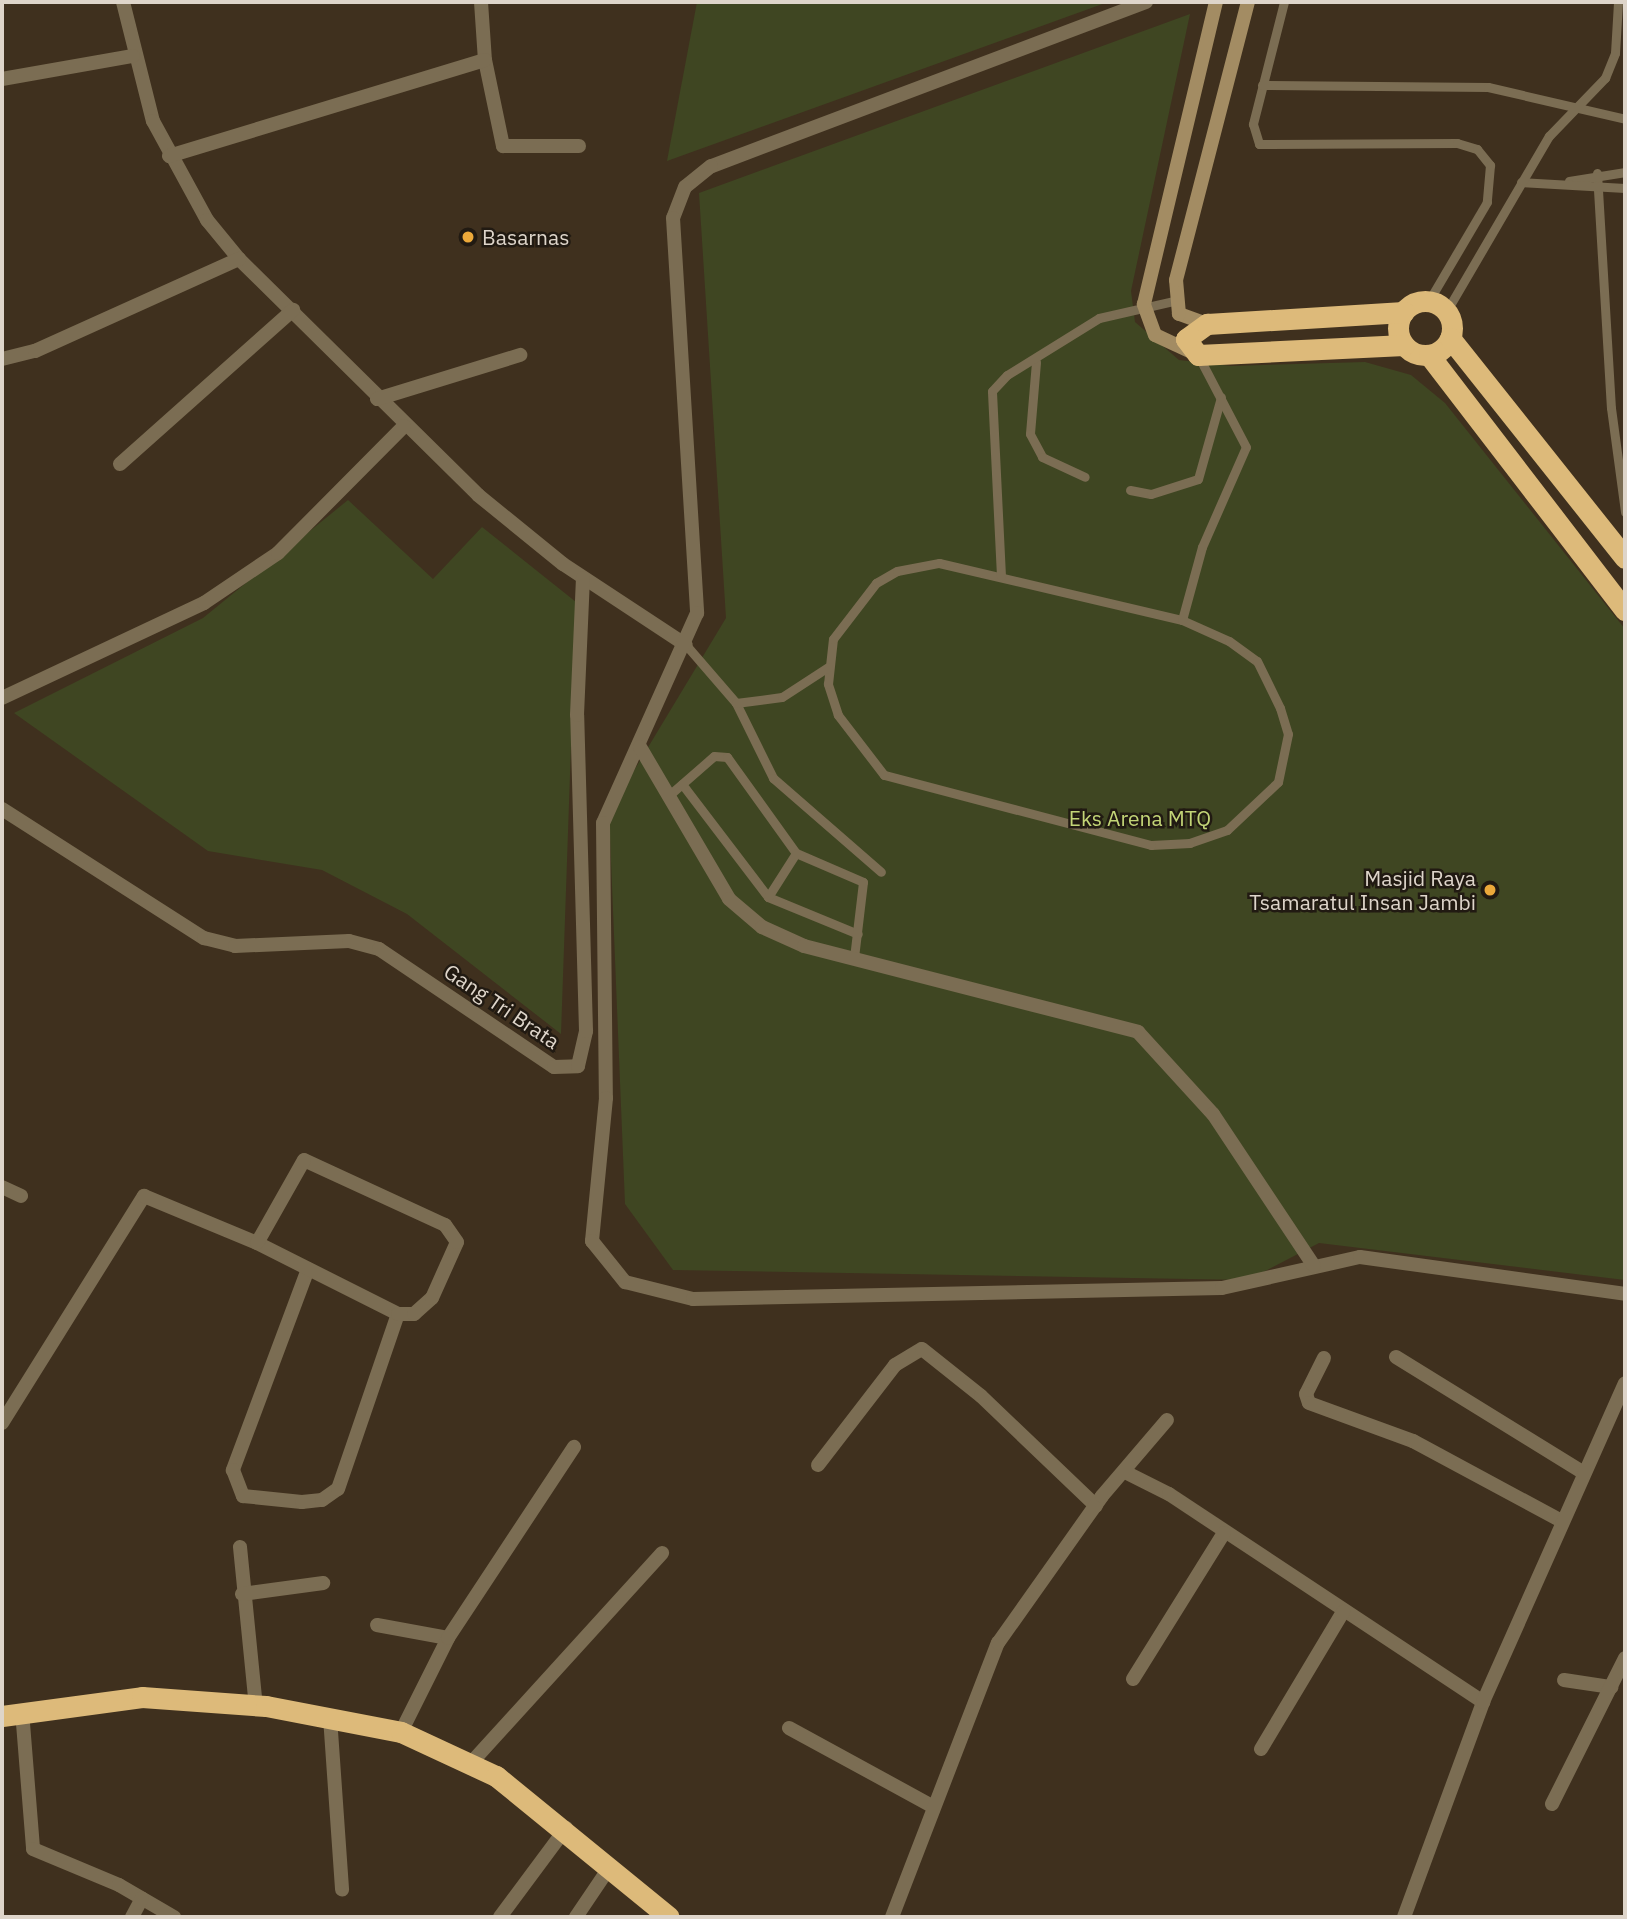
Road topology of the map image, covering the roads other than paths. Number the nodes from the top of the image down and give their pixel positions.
1 (123, 2) edge
2 (481, 2) edge
3 (1146, 2) edge
4 (1216, 2) edge
5 (1248, 2) edge
6 (1284, 2) edge
7 (1618, 2) edge
8 (133, 56) junction
9 (485, 60) junction
10 (2, 79) edge
11 (1262, 85) junction
12 (1577, 105) junction
13 (1625, 118) edge
14 (579, 146) dead end
15 (169, 156) junction
16 (1625, 172) edge
17 (1597, 173) junction
18 (1521, 182) junction
19 (1567, 182) junction
20 (1598, 188) junction
21 (1625, 188) edge
22 (240, 258) junction
23 (1174, 301) junction
24 (1144, 304) junction
25 (1437, 307) junction
26 (293, 310) junction
27 (1404, 312) junction
28 (1207, 324) junction
29 (1450, 338) junction
30 (1404, 345) junction
31 (3, 354) edge
32 (520, 355) dead end
33 (1198, 355) junction
34 (1429, 355) junction
35 (1036, 362) junction
36 (1221, 397) junction
37 (377, 399) junction
38 (404, 426) junction
39 (120, 464) dead end
40 (1085, 477) dead end
41 (1130, 490) dead end
42 (1625, 512) edge
43 (1625, 558) edge
44 (1001, 576) junction
45 (583, 578) junction
46 (1625, 610) edge
47 (1182, 620) junction
48 (687, 645) junction
49 (828, 667) junction
50 (2, 698) edge
51 (736, 703) junction
52 (640, 747) junction
53 (682, 783) junction
54 (666, 798) junction
55 (2, 809) edge
56 (796, 853) junction
57 (881, 872) dead end
58 (768, 897) junction
59 (858, 934) junction
60 (854, 957) junction
61 (2, 1187) edge
62 (21, 1196) dead end
63 (257, 1243) junction
64 (1314, 1266) junction
65 (308, 1269) junction
66 (1625, 1294) edge
67 (398, 1314) junction
68 (1396, 1357) dead end
69 (1324, 1358) dead end
70 (1625, 1383) edge
71 (1167, 1420) dead end
72 (2, 1423) edge
73 (574, 1447) dead end
74 (818, 1465) dead end
75 (1125, 1472) junction
76 (1582, 1472) junction
77 (1096, 1506) junction
78 (1560, 1520) junction
79 (1224, 1533) junction
80 (240, 1547) dead end
81 (662, 1553) dead end
82 (323, 1583) dead end
83 (242, 1594) junction
84 (1343, 1612) junction
85 (377, 1625) dead end
86 (448, 1638) junction
87 (1625, 1658) edge
88 (1133, 1679) dead end
89 (1564, 1680) dead end
90 (1611, 1687) junction
91 (1483, 1702) junction
92 (256, 1706) junction
93 (12, 1713) edge
94 (330, 1717) junction
95 (789, 1728) dead end
96 (401, 1732) junction
97 (1261, 1749) dead end
98 (471, 1763) junction
99 (1552, 1804) dead end
100 (932, 1806) junction
101 (566, 1828) junction
102 (610, 1868) junction
103 (342, 1890) dead end
104 (142, 1898) junction
105 (132, 1917) edge
106 (174, 1917) edge
107 (499, 1917) edge
108 (576, 1917) edge
109 (669, 1917) edge
110 (892, 1917) edge
111 (1404, 1917) edge

1 - 8 street
2 - 9 street
3 - 48 street
4 - 24 street
5 - 23 street
6 - 11 lane
7 - 12 lane
8 - 10 street
8 - 15 street
9 - 14 street
9 - 15 street
11 - 12 lane
11 - 25 lane
12 - 13 lane
12 - 18 lane
15 - 22 street
16 - 17 lane
17 - 19 lane
17 - 20 lane
18 - 19 lane
18 - 25 lane
19 - 20 lane
20 - 21 lane
20 - 42 lane
22 - 26 street
22 - 31 street
23 - 24 lane
23 - 28 street
24 - 33 street
24 - 35 lane
25 - 27 highway
25 - 29 highway
26 - 37 street
26 - 39 street
27 - 28 highway
27 - 30 highway
28 - 33 highway
29 - 34 highway
29 - 43 highway
30 - 33 highway
30 - 34 highway
32 - 37 street
33 - 36 lane
34 - 46 highway
35 - 40 lane
35 - 44 lane
36 - 41 lane
36 - 47 lane
37 - 38 street
38 - 45 street
38 - 50 street
44 - 47 lane
44 - 49 lane
45 - 48 street
45 - 55 street, Gang Tri Brata
47 - 49 lane
48 - 51 lane
48 - 52 street
49 - 51 lane
51 - 57 lane
52 - 54 street
52 - 64 street
53 - 54 lane
53 - 56 lane
53 - 58 lane
54 - 60 street
56 - 58 lane
56 - 59 lane
58 - 59 lane
59 - 60 lane
60 - 64 street
61 - 62 street
63 - 65 street
63 - 67 street
63 - 72 street
64 - 66 street
65 - 67 street
65 - 67 street
68 - 76 street
69 - 78 street
70 - 76 street
71 - 75 street
73 - 86 street
74 - 77 street
75 - 77 street
75 - 79 street
76 - 78 street
77 - 100 street
78 - 91 street
79 - 84 street
79 - 88 street
80 - 83 street
81 - 98 street
82 - 83 street
83 - 92 street
84 - 91 street
84 - 97 street
85 - 86 street
86 - 96 street
87 - 90 street
89 - 90 street
90 - 99 street
91 - 111 street
92 - 93 highway
92 - 94 highway
93 - 104 street
94 - 96 highway
94 - 103 street
95 - 100 street
96 - 98 highway
98 - 101 highway
100 - 110 street
101 - 102 highway
101 - 107 street
102 - 108 street
102 - 109 highway
104 - 105 street
104 - 106 street

